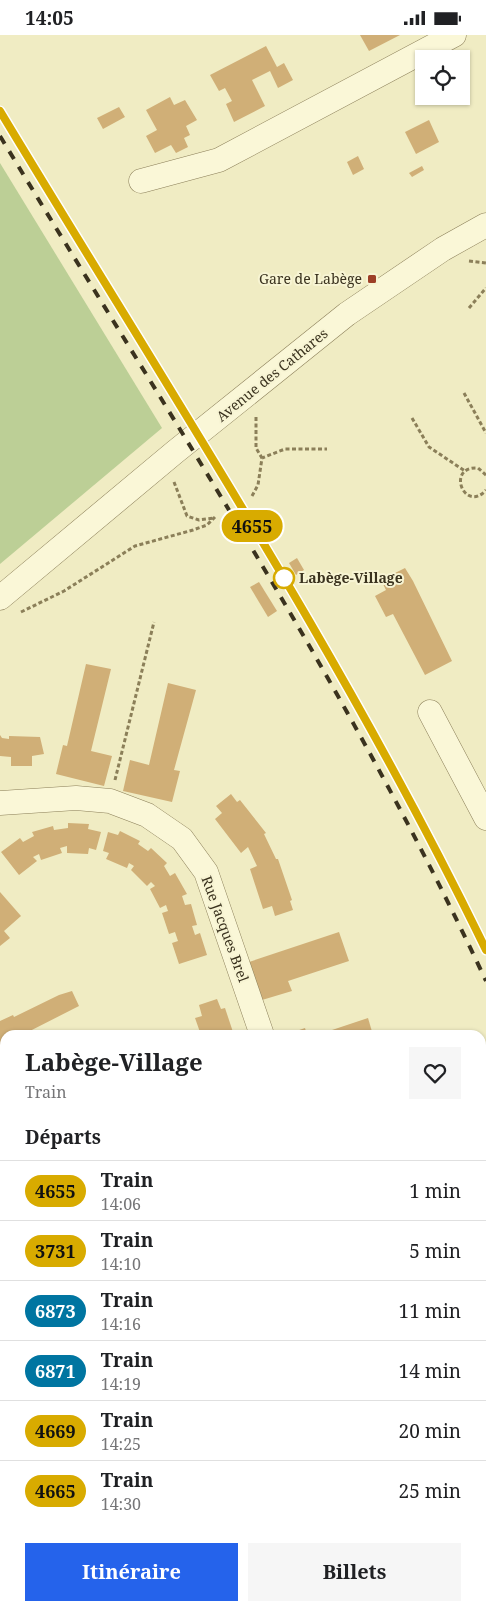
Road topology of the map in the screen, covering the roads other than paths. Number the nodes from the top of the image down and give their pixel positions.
1 (454, 35) edge
2 (141, 181) dead end
3 (486, 225) edge
4 (8, 606) edge
5 (430, 712) dead end
6 (0, 803) edge
7 (486, 818) edge
8 (260, 1030) edge

1 - 2 street
3 - 4 street, Avenue des Cathares
5 - 7 street
6 - 8 street, Rue Jacques Brel

